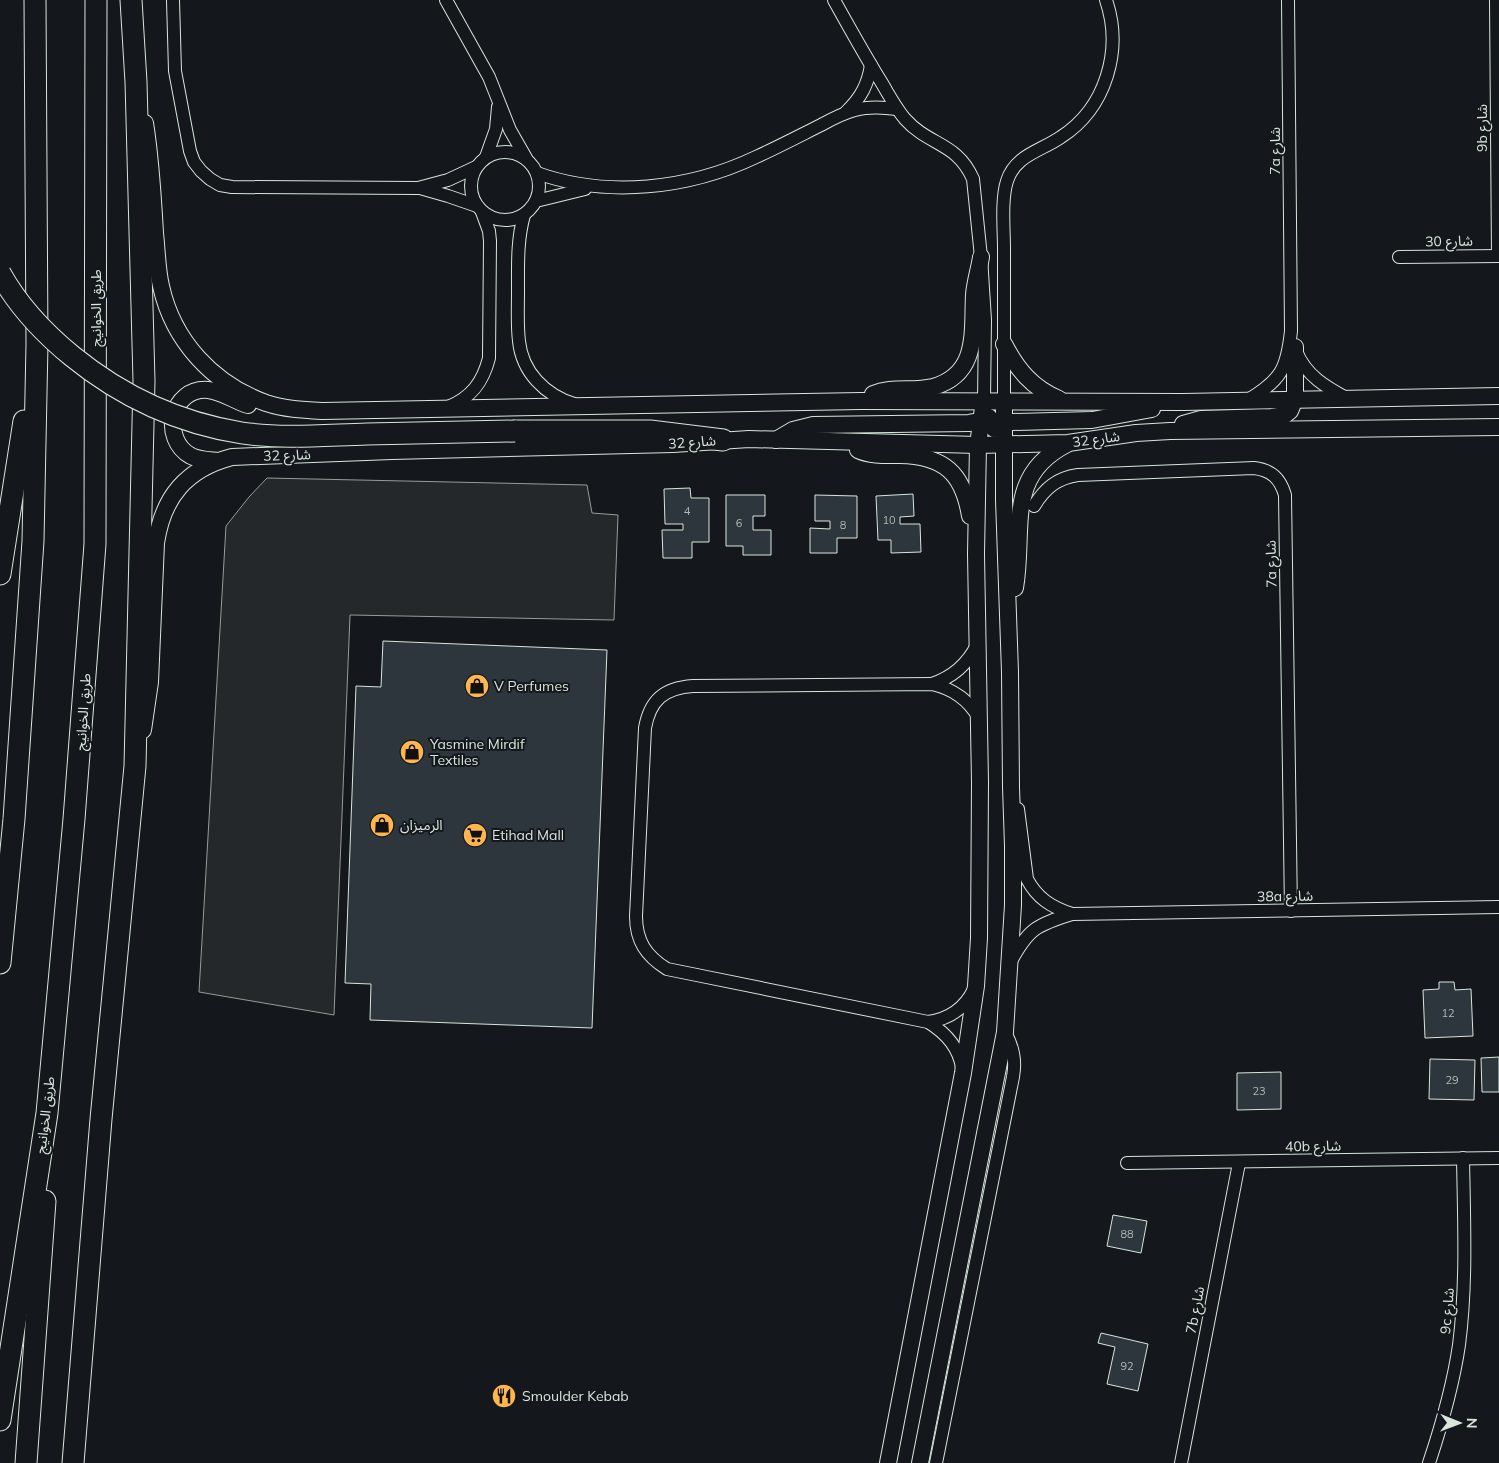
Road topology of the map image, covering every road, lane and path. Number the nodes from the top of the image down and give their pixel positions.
1 (35, 0) edge
2 (96, 0) edge
3 (131, 0) edge
4 (173, 0) edge
5 (446, 0) edge
6 (834, 0) edge
7 (1106, 0) edge
8 (1288, 0) edge
9 (1496, 0) edge
10 (1498, 56) edge
11 (871, 65) junction
12 (136, 82) junction
13 (498, 99) junction
14 (897, 109) junction
15 (846, 112) junction
16 (486, 157) junction
17 (526, 159) junction
18 (476, 167) junction
19 (537, 173) junction
20 (595, 187) junction
21 (418, 188) junction
22 (536, 201) junction
23 (479, 209) junction
24 (524, 215) junction
25 (1498, 256) edge
26 (981, 257) junction
27 (1399, 257) dead end
28 (0, 273) edge
29 (1293, 339) junction
30 (37, 344) junction
31 (1004, 344) junction
32 (1499, 396) edge
33 (984, 400) junction
34 (1248, 400) junction
35 (1295, 400) junction
36 (1349, 400) junction
37 (861, 401) junction
38 (1004, 401) junction
39 (1063, 401) junction
40 (1183, 402) junction
41 (579, 406) junction
42 (294, 409) junction
43 (445, 409) junction
44 (981, 421) junction
45 (1003, 424) junction
46 (1499, 427) edge
47 (1170, 431) junction
48 (723, 440) junction
49 (776, 440) junction
50 (845, 442) junction
51 (1068, 443) junction
52 (978, 445) junction
53 (1003, 445) junction
54 (218, 461) junction
55 (1034, 506) dead end
56 (976, 554) junction
57 (0, 574) edge
58 (1008, 614) junction
59 (978, 642) junction
60 (932, 684) junction
61 (979, 718) junction
62 (135, 766) junction
63 (1011, 787) junction
64 (1499, 907) edge
65 (1291, 910) junction
66 (1072, 914) junction
67 (0, 963) edge
68 (1009, 965) junction
69 (976, 986) junction
70 (928, 1022) junction
71 (1005, 1032) junction
72 (963, 1073) junction
73 (47, 1113) junction
74 (1463, 1158) junction
75 (1499, 1158) edge
76 (1127, 1163) dead end
77 (1240, 1163) junction
78 (77, 1411) junction
79 (0, 1420) edge
80 (26, 1463) edge
81 (62, 1463) edge
82 (74, 1463) edge
83 (888, 1463) edge
84 (920, 1463) edge
85 (936, 1463) edge
86 (1181, 1463) edge
87 (1429, 1463) edge

1 - 30 highway
2 - 73 highway, طريق الخوانيج
3 - 12 highway
4 - 21 street
5 - 13 street
6 - 11 street
7 - 31 street
8 - 29 street, 7a شارع
9 - 10 street, 9b شارع
10 - 25 street, 9b شارع
11 - 14 street
11 - 15 street
12 - 42 street
12 - 62 highway
13 - 16 street
13 - 17 street
14 - 15 street
14 - 26 street
15 - 20 street
16 - 17 street
16 - 18 street
17 - 19 street
18 - 21 street
18 - 23 street
19 - 20 street
19 - 22 street
20 - 22 street
21 - 23 street
22 - 24 street
23 - 24 street
23 - 43 street
24 - 41 street
25 - 27 street, شارع 30
26 - 33 street
26 - 37 street
28 - 48 highway, bridge
29 - 34 street, 7a شارع
29 - 35 street
29 - 36 street, 7a شارع
30 - 57 highway
30 - 67 highway
31 - 38 street
31 - 39 street
32 - 36 street
33 - 37 street
33 - 38 street
33 - 44 street
34 - 35 street
34 - 40 street
35 - 36 street
35 - 47 street
37 - 41 street
38 - 39 street
38 - 44 street
38 - 45 street
39 - 40 street
40 - 45 street
41 - 43 street
42 - 43 street
42 - 54 street
44 - 49 street
44 - 52 street
45 - 52 street
45 - 53 street
46 - 47 street, شارع 32
47 - 51 street, شارع 32
48 - 49 street, شارع 32
48 - 54 street, شارع 32
49 - 50 street, شارع 32
50 - 52 street, شارع 32
50 - 56 street
51 - 53 street, شارع 32
51 - 58 street
52 - 53 street, شارع 32
52 - 56 street
53 - 58 street
54 - 62 street, شارع 32
55 - 65 street, 7a شارع
56 - 59 street
58 - 63 street
59 - 60 street
59 - 61 street
60 - 61 street
60 - 70 street
61 - 69 street
62 - 78 highway
63 - 66 street, 38a شارع
63 - 68 street
64 - 65 street, 38a شارع
65 - 66 street, 38a شارع
66 - 68 street, 38a شارع
68 - 71 street
69 - 70 street
69 - 72 street
70 - 72 street
71 - 84 street
71 - 85 street
72 - 83 street
73 - 79 highway, طريق الخوانيج
73 - 80 highway
74 - 75 street, 40b شارع
74 - 77 street, 40b شارع
74 - 87 street, 9c شارع
76 - 77 street, 40b شارع
77 - 86 street, 7b شارع
78 - 81 highway
78 - 82 highway

